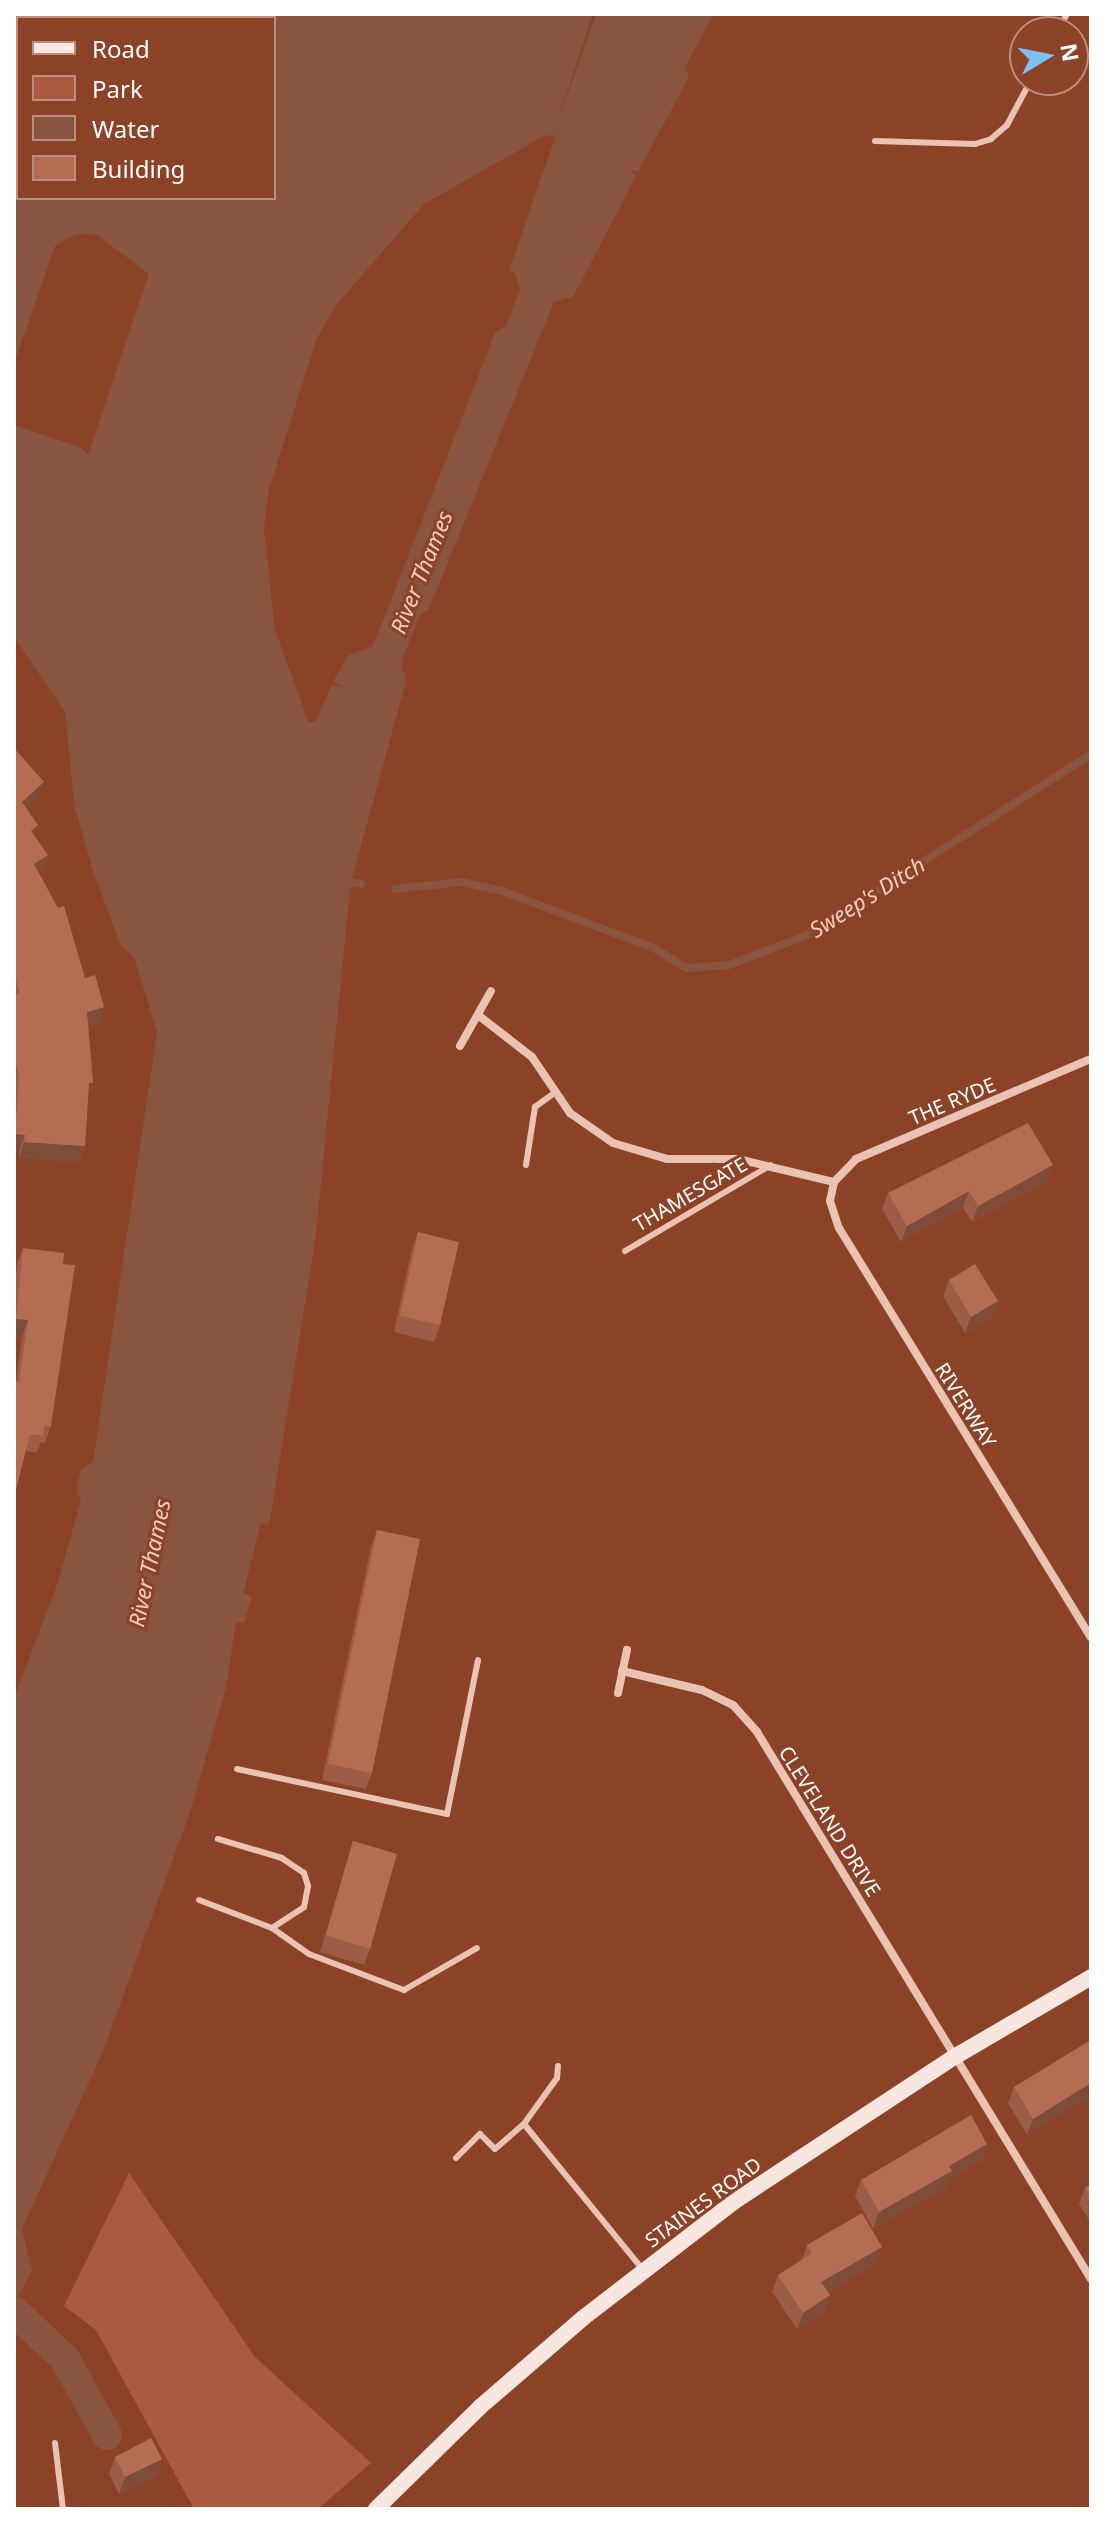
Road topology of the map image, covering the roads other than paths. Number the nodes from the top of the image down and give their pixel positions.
1 (1022, 96) edge
2 (875, 141) dead end
3 (491, 991) dead end
4 (478, 1015) junction
5 (460, 1046) dead end
6 (1091, 1059) edge
7 (556, 1092) junction
8 (526, 1165) dead end
9 (771, 1165) junction
10 (834, 1182) junction
11 (625, 1251) dead end
12 (1091, 1638) edge
13 (627, 1650) dead end
14 (478, 1660) dead end
15 (622, 1671) junction
16 (618, 1693) dead end
17 (237, 1769) dead end
18 (218, 1839) dead end
19 (199, 1900) dead end
20 (272, 1928) junction
21 (477, 1948) dead end
22 (1091, 1977) edge
23 (956, 2056) junction
24 (558, 2066) dead end
25 (524, 2124) junction
26 (456, 2158) dead end
27 (643, 2270) junction
28 (1091, 2279) edge
29 (55, 2443) dead end
30 (63, 2509) edge
31 (376, 2509) edge

1 - 2 lane
3 - 4 street
4 - 5 street
4 - 7 street, THAMESGATE
6 - 10 street, THE RYDE
7 - 8 lane
7 - 9 street, THAMESGATE
9 - 10 street, THAMESGATE
9 - 11 lane, THAMESGATE
10 - 12 street, RIVERWAY
13 - 15 street
14 - 17 lane
15 - 16 street
15 - 23 street, CLEVELAND DRIVE
18 - 20 lane
19 - 20 lane
20 - 21 lane
22 - 23 main road, STAINES ROAD
23 - 27 main road, STAINES ROAD
23 - 28 street, CLEVELAND DRIVE
24 - 25 lane
25 - 26 lane
25 - 27 lane
27 - 31 main road, STAINES ROAD
29 - 30 lane

